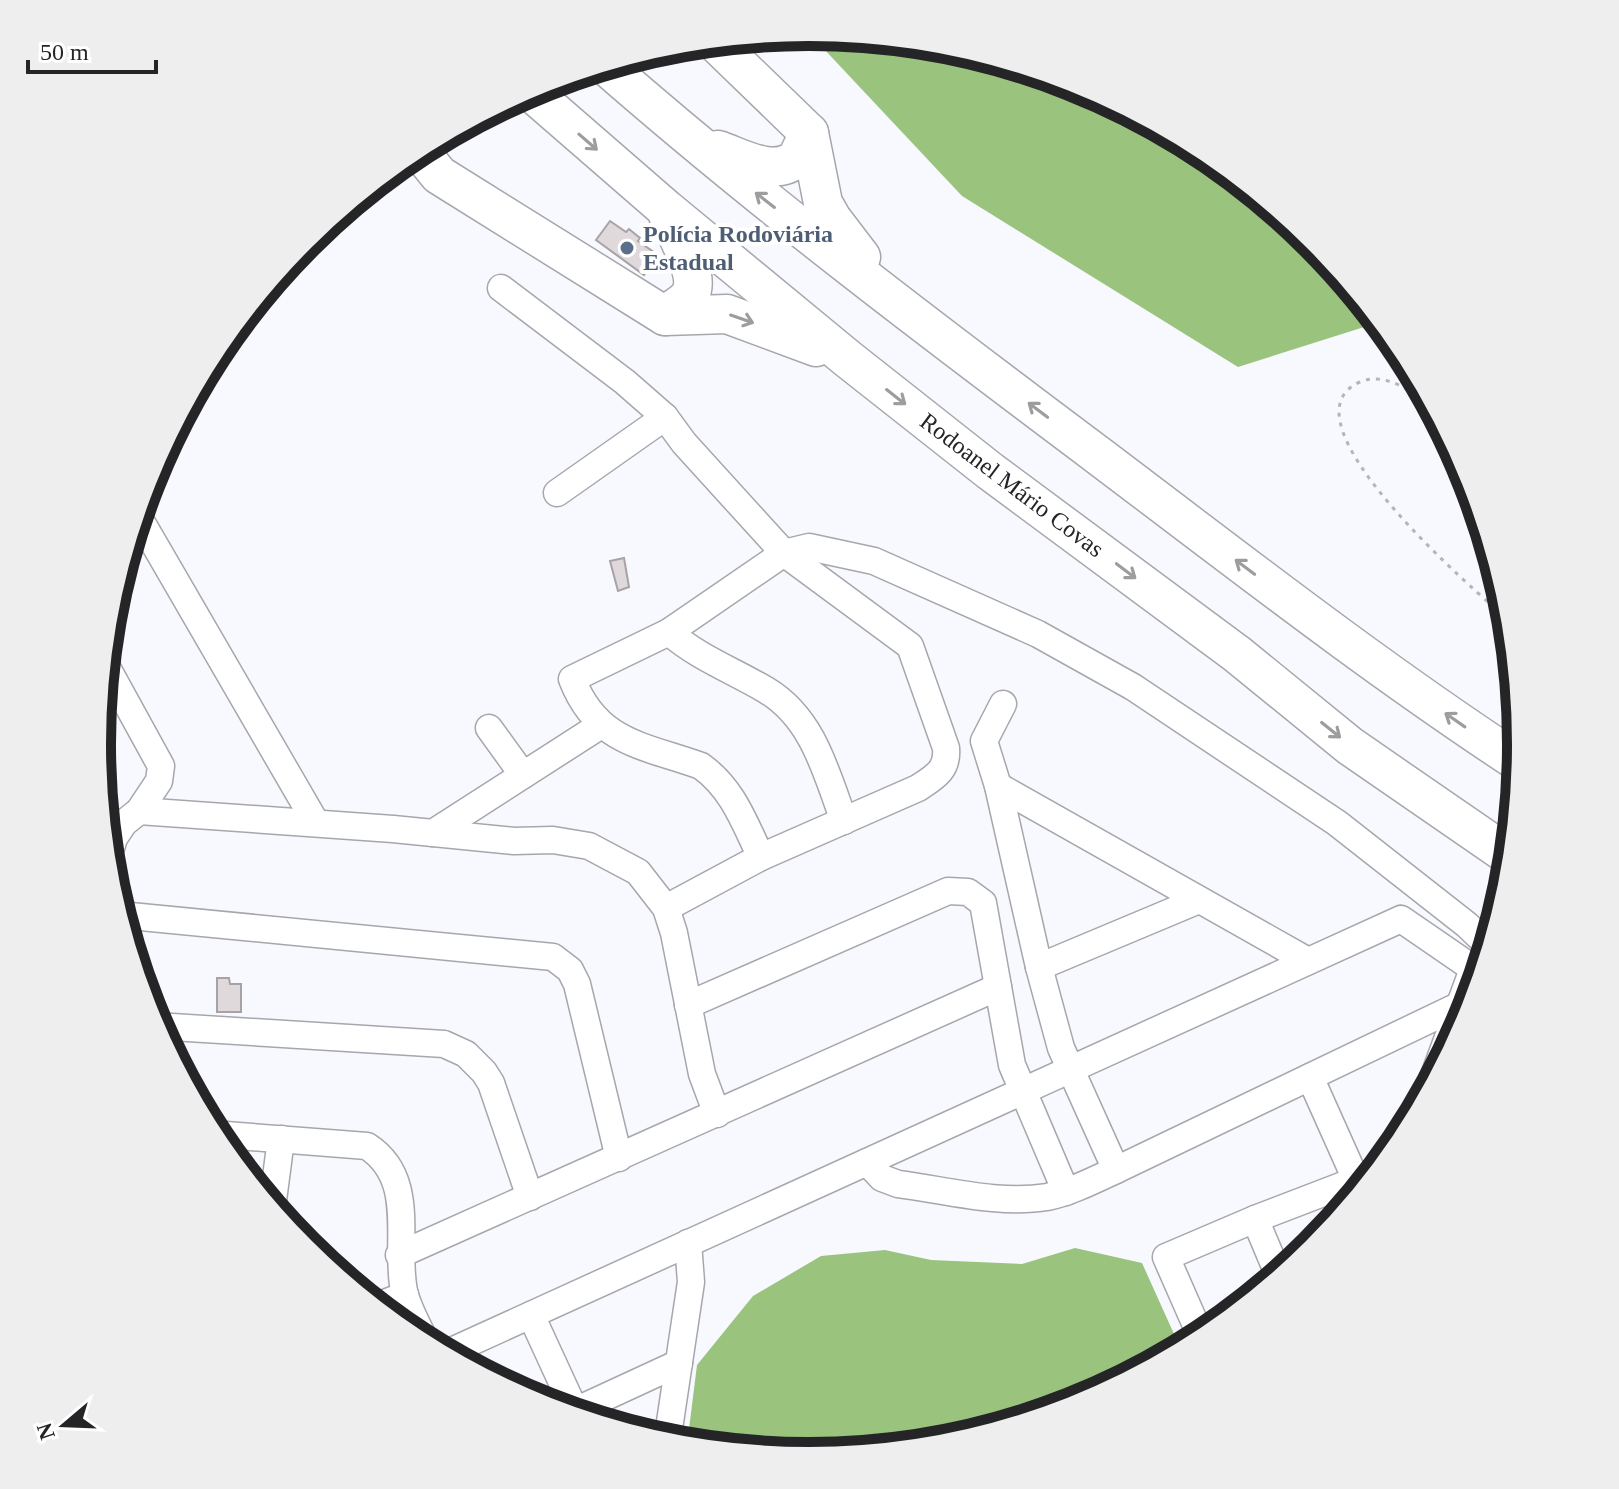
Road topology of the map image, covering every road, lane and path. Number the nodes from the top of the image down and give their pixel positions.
1 (725, 51) edge
2 (615, 74) edge
3 (540, 100) edge
4 (809, 133) junction
5 (692, 141) junction
6 (427, 160) edge
7 (666, 209) junction
8 (501, 288) dead end
9 (897, 304) junction
10 (665, 316) junction
11 (848, 359) junction
12 (1415, 396) edge
13 (665, 417) junction
14 (557, 493) dead end
15 (145, 529) edge
16 (784, 553) junction
17 (1495, 607) edge
18 (669, 632) junction
19 (114, 680) edge
20 (1003, 704) dead end
21 (601, 725) junction
22 (489, 728) dead end
23 (1508, 755) edge
24 (523, 775) junction
25 (998, 786) junction
26 (139, 811) junction
27 (844, 821) junction
28 (316, 823) junction
29 (433, 833) junction
30 (117, 834) edge
31 (1500, 849) edge
32 (761, 857) junction
33 (1199, 900) junction
34 (666, 908) junction
35 (133, 916) edge
36 (1480, 938) edge
37 (1308, 961) junction
38 (1039, 967) junction
39 (1471, 968) edge
40 (998, 987) junction
41 (688, 1005) junction
42 (1457, 1006) edge
43 (171, 1027) edge
44 (1071, 1069) junction
45 (1310, 1077) junction
46 (1022, 1091) junction
47 (717, 1114) junction
48 (231, 1135) edge
49 (281, 1139) junction
50 (619, 1158) junction
51 (867, 1162) junction
52 (1116, 1170) junction
53 (1360, 1174) edge
54 (1351, 1185) edge
55 (1066, 1192) junction
56 (274, 1193) edge
57 (530, 1197) junction
58 (1255, 1219) junction
59 (688, 1243) junction
60 (399, 1255) junction
61 (1275, 1266) edge
62 (405, 1295) junction
63 (388, 1302) edge
64 (531, 1315) junction
65 (417, 1322) edge
66 (1196, 1326) edge
67 (458, 1348) edge
68 (679, 1363) junction
69 (570, 1401) edge
70 (588, 1407) edge
71 (669, 1429) edge

1 - 4 highway
2 - 5 highway
3 -> 7 highway, Rodoanel Mário Covas
4 - 5 highway
4 - 9 highway
9 -> 5 highway
6 - 10 highway
7 - 10 highway
7 - 11 highway, Rodoanel Mário Covas
8 - 13 street
23 -> 9 highway
10 -> 11 highway
11 -> 31 highway, Rodoanel Mário Covas
12 - 17 path
13 - 14 street
13 - 16 street
15 - 28 street
16 - 18 street
16 - 27 street
16 - 36 street
18 - 21 street
18 - 27 street
19 - 26 street
20 - 25 street
21 - 24 street
21 - 32 street
22 - 24 street
24 - 29 street
25 - 33 street
25 - 38 street
26 - 28 street
26 - 30 street
27 - 32 street
28 - 29 street
29 - 34 street
32 - 34 street
33 - 37 street
33 - 38 street
34 - 41 street
35 - 50 street
37 - 39 street
37 - 44 street
38 - 44 street
40 - 41 street
40 - 46 street
40 - 47 street
41 - 47 street
42 - 45 street
43 - 57 street
44 - 46 street
44 - 52 street
45 - 52 street
45 - 53 street
46 - 51 street
46 - 55 street
47 - 50 street
48 - 49 street
49 - 56 street
49 - 60 street
50 - 57 street
51 - 55 street
51 - 59 street
52 - 55 street
54 - 58 street
57 - 60 street
58 - 61 street
58 - 66 street
59 - 64 street
59 - 68 street
60 - 62 street
62 - 63 street
62 - 65 street
64 - 67 street
64 - 69 street
68 - 70 street
68 - 71 street

